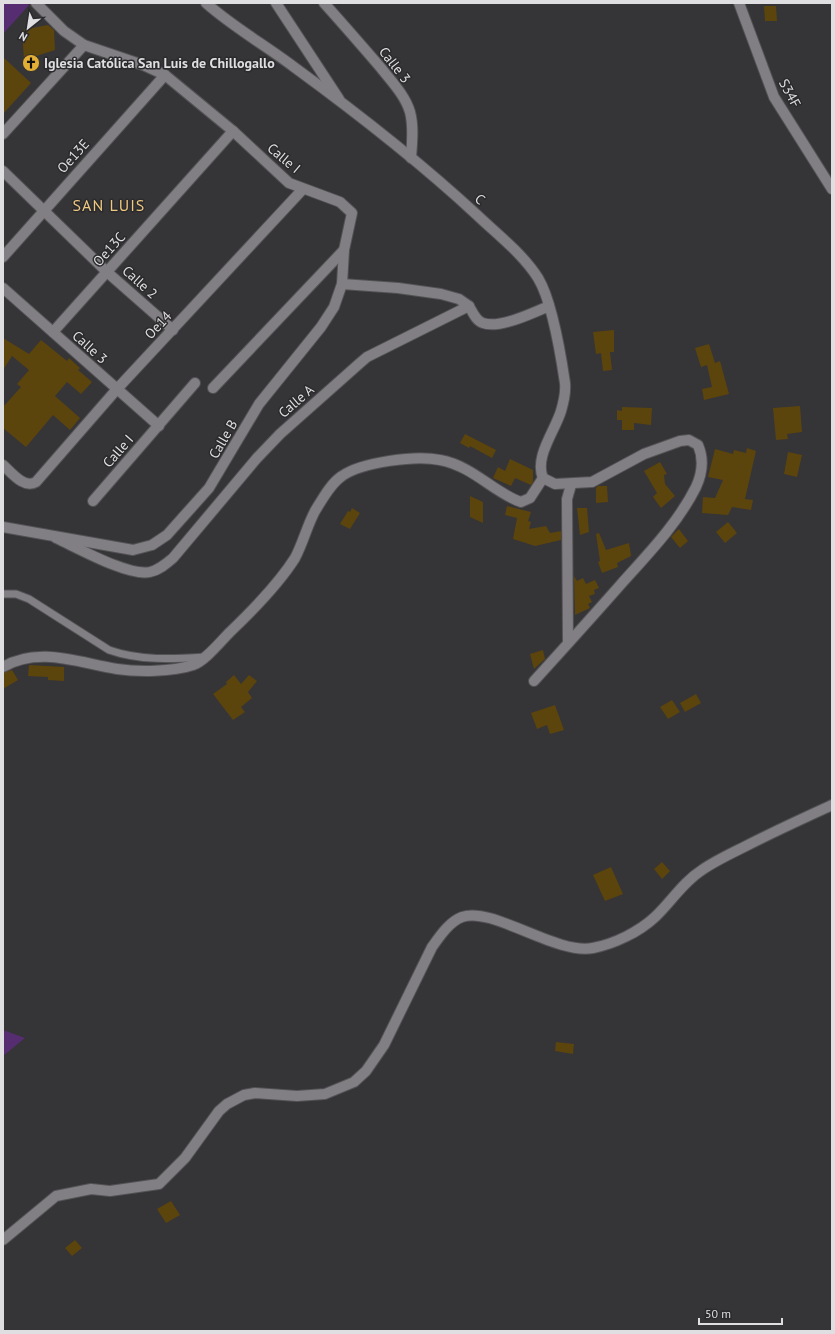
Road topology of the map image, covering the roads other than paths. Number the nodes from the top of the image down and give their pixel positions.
1 (36, 3) edge
2 (206, 3) edge
3 (276, 3) edge
4 (324, 3) edge
5 (739, 3) edge
6 (84, 45) junction
7 (165, 75) junction
8 (343, 105) junction
9 (233, 131) junction
10 (3, 134) edge
11 (411, 158) junction
12 (3, 171) edge
13 (303, 189) junction
14 (832, 189) edge
15 (43, 210) junction
16 (344, 250) junction
17 (3, 257) edge
18 (107, 272) junction
19 (342, 284) junction
20 (3, 288) edge
21 (469, 306) junction
22 (549, 306) junction
23 (173, 330) junction
24 (53, 332) junction
25 (195, 383) dead end
26 (213, 388) dead end
27 (117, 389) junction
28 (159, 426) junction
29 (3, 465) edge
30 (543, 478) junction
31 (571, 484) junction
32 (93, 501) dead end
33 (3, 527) edge
34 (56, 538) junction
35 (3, 594) edge
36 (568, 644) junction
37 (205, 657) junction
38 (3, 667) edge
39 (534, 681) dead end
40 (832, 806) edge
41 (3, 1240) edge

1 - 6 street, Calle I
2 - 8 street, C
3 - 8 street
4 - 11 street, Calle 3
5 - 14 street, S34F
6 - 7 street, Calle I
6 - 10 street
7 - 9 street, Calle I
7 - 15 street, Oe13E
8 - 11 street, C
9 - 13 street, Calle I
9 - 18 street, Oe13C
11 - 22 street, C
12 - 15 street, Calle 2
13 - 16 street, Calle I
13 - 23 street, Oe14
15 - 17 street, Oe13E
15 - 18 street, Calle 2
16 - 19 street, Calle B
16 - 26 street, Calle I
18 - 23 street, Calle 2
18 - 24 street, Oe13C
19 - 21 street
19 - 34 street, Calle B
20 - 24 street, Calle 3
21 - 22 street
21 - 34 street, Calle A
22 - 30 street, C
23 - 27 street, Oe14
24 - 27 street, Calle 3
25 - 28 street, Calle I
27 - 28 street, Calle 3
27 - 29 street, Oe14
28 - 32 street, Calle I
30 - 31 street
30 - 37 street
31 - 36 street
31 - 36 street
33 - 34 street
35 - 37 lane
36 - 39 street
37 - 38 street
40 - 41 street

